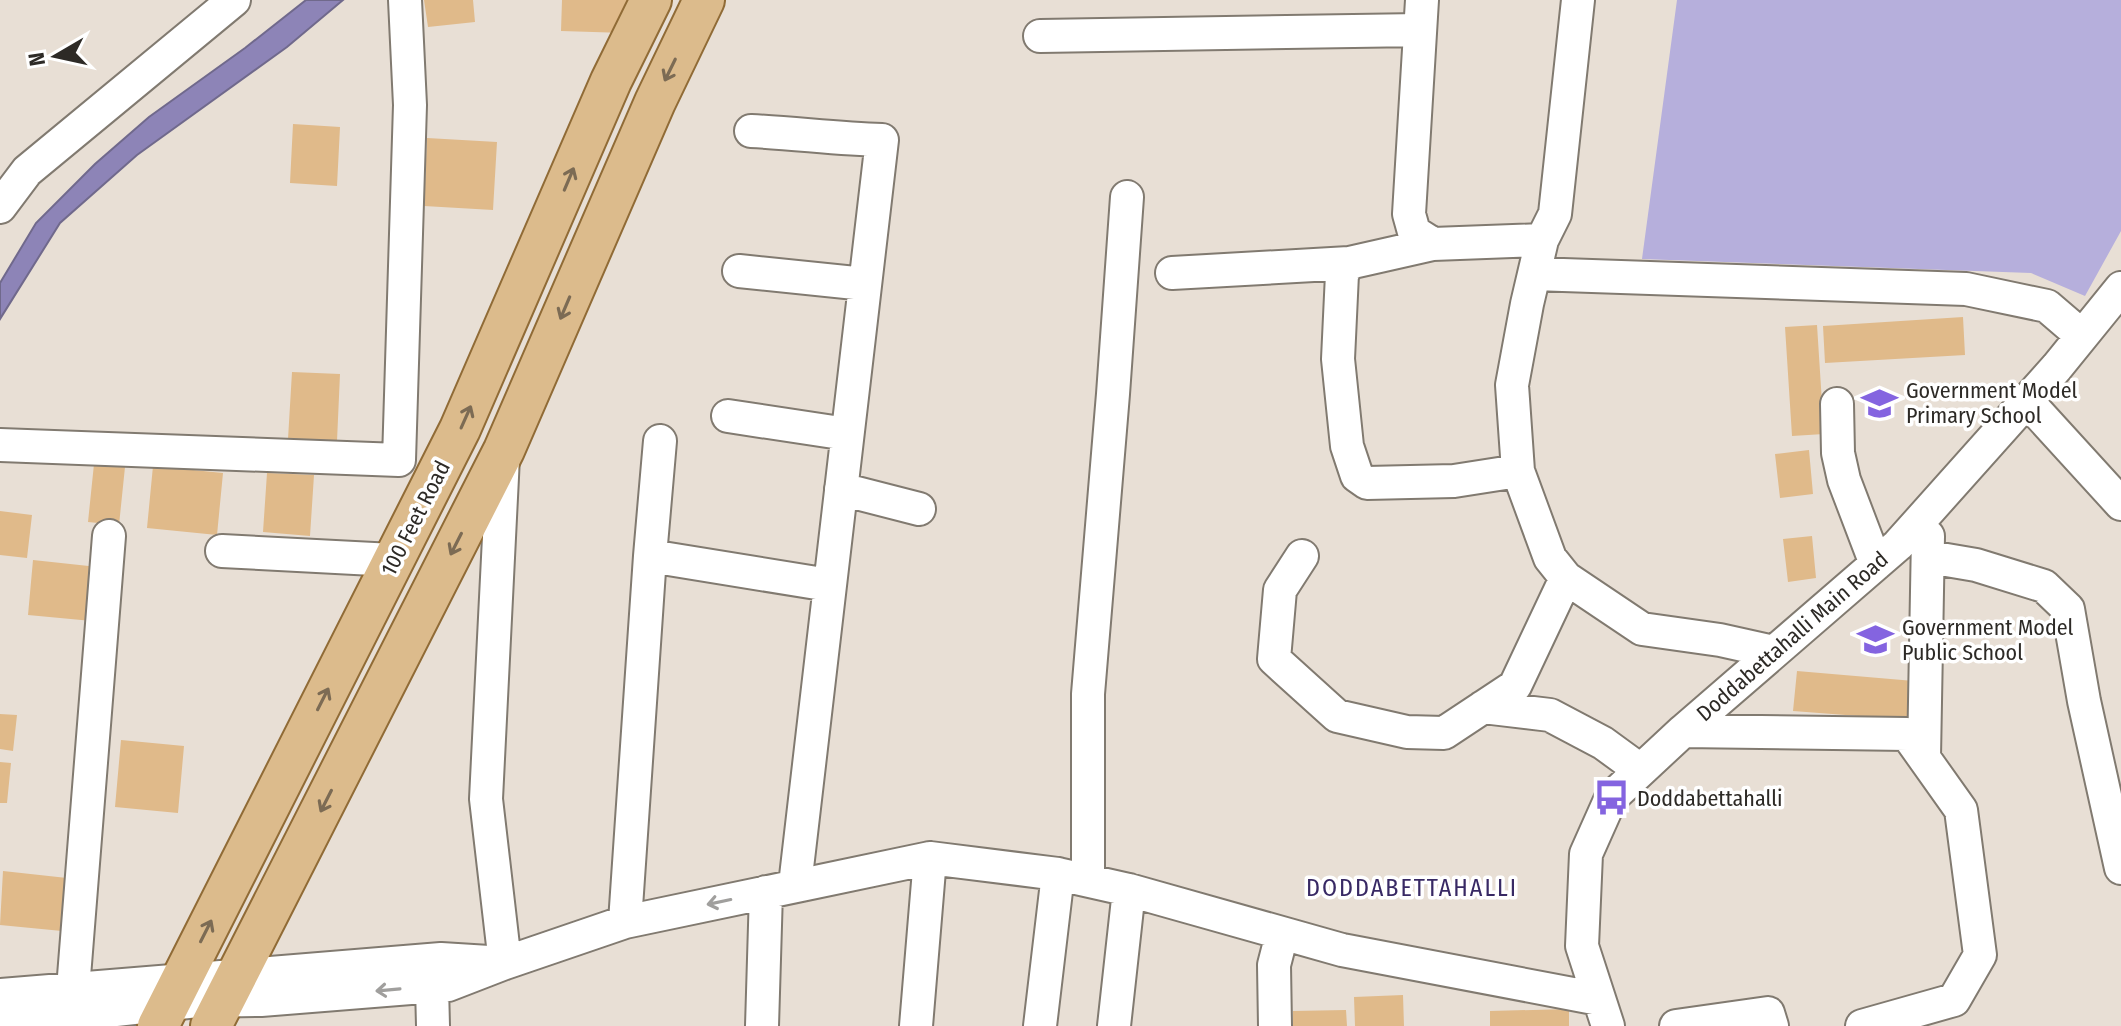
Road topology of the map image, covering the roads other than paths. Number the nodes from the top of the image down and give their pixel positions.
1 (234, 0) edge
2 (405, 0) edge
3 (651, 0) edge
4 (704, 0) edge
5 (1578, 0) edge
6 (1421, 15) edge
7 (1040, 36) dead end
8 (751, 131) dead end
9 (1127, 197) dead end
10 (0, 207) edge
11 (1542, 240) junction
12 (1433, 244) junction
13 (1349, 263) junction
14 (739, 271) dead end
15 (1172, 273) dead end
16 (1534, 274) junction
17 (865, 284) junction
18 (2121, 288) edge
19 (2082, 336) junction
20 (2027, 401) junction
21 (1837, 404) dead end
22 (728, 416) dead end
23 (847, 434) junction
24 (660, 441) dead end
25 (0, 445) edge
26 (504, 450) junction
27 (1518, 471) junction
28 (841, 489) junction
29 (2121, 504) edge
30 (919, 509) dead end
31 (1928, 512) junction
32 (109, 536) dead end
33 (222, 551) dead end
34 (650, 556) junction
35 (1302, 556) dead end
36 (1929, 557) junction
37 (393, 560) junction
38 (1876, 564) junction
39 (1566, 578) junction
40 (829, 585) junction
41 (1774, 652) junction
42 (1483, 707) junction
43 (1683, 731) junction
44 (1924, 757) junction
45 (1640, 770) junction
46 (930, 858) junction
47 (2121, 868) edge
48 (1073, 877) junction
49 (780, 888) junction
50 (1129, 890) junction
51 (625, 922) junction
52 (1282, 934) junction
53 (505, 963) junction
54 (432, 986) junction
55 (73, 989) junction
56 (0, 995) edge
57 (169, 1003) edge
58 (240, 1004) edge
59 (1604, 1013) edge
60 (0, 1023) edge
61 (433, 1026) edge
62 (762, 1026) edge
63 (916, 1026) edge
64 (1040, 1026) edge
65 (1114, 1026) edge
66 (1275, 1026) edge
67 (1676, 1026) edge
68 (1772, 1026) edge
69 (1862, 1026) edge

1 - 10 street
2 - 25 street
37 -> 3 main road, 100 Feet Road
4 -> 26 main road
5 - 11 street
6 - 7 street
6 - 12 street
8 - 17 street
9 - 48 street
11 - 12 street
11 - 16 street
12 - 13 street
13 - 15 street
13 - 27 street
14 - 17 street
16 - 19 street
16 - 27 street
17 - 23 street
18 - 19 street, Doddabettahalli Main Road
19 - 20 street, Doddabettahalli Main Road
20 - 29 street
20 - 31 street, Doddabettahalli Main Road
21 - 38 street
22 - 23 street
23 - 28 street
24 - 34 street
26 - 53 street
26 -> 58 main road
27 - 39 street
28 - 30 street
28 - 40 street
31 - 36 street
31 - 38 street, Doddabettahalli Main Road
32 - 55 street
33 - 37 street
34 - 40 street
34 - 51 street
35 - 42 street
36 - 44 street
36 - 47 street
57 -> 37 main road, 100 Feet Road
38 - 41 street, Doddabettahalli Main Road
39 - 41 street
39 - 42 street
40 - 49 street
41 - 43 street, Doddabettahalli Main Road
42 - 45 street
43 - 44 street
43 - 45 street, Doddabettahalli Main Road
44 - 69 street
45 - 59 street, Doddabettahalli Main Road
46 - 48 street
46 - 49 street
46 - 63 street
48 - 50 street
48 - 64 street
49 -> 51 street
49 - 62 street
50 - 52 street
50 - 65 street
51 - 53 street
52 - 59 street
52 - 66 street
53 - 54 street
53 - 58 street
54 -> 58 street
54 - 61 street
55 - 56 street
55 - 57 street
57 - 58 street
57 - 60 street
67 - 68 street

